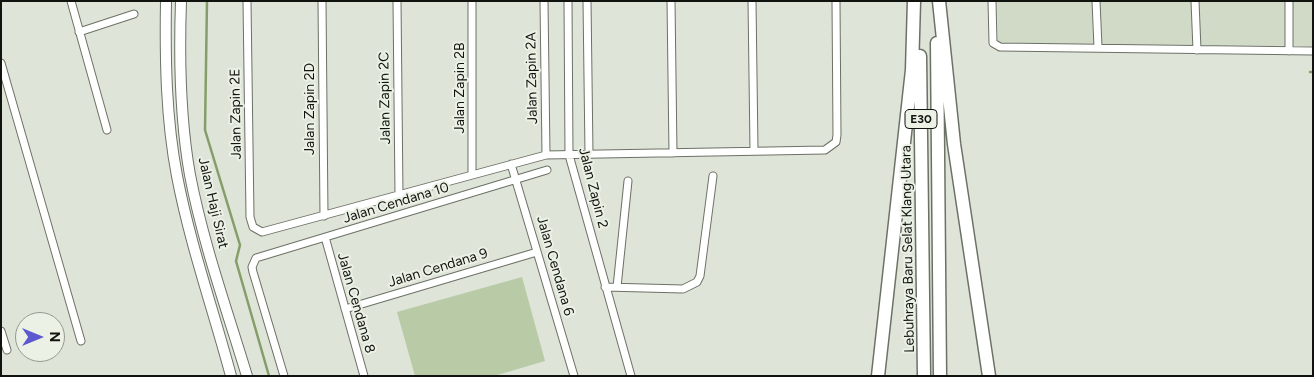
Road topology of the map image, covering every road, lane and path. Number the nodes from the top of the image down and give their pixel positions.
1 (71, 1) edge
2 (166, 1) edge
3 (181, 1) edge
4 (247, 1) edge
5 (322, 1) edge
6 (397, 1) edge
7 (472, 1) edge
8 (544, 1) edge
9 (568, 1) edge
10 (587, 1) edge
11 (671, 1) edge
12 (752, 1) edge
13 (836, 1) edge
14 (914, 1) edge
15 (920, 1) edge
16 (938, 1) edge
17 (992, 1) edge
18 (1096, 1) edge
19 (1195, 1) edge
20 (1289, 1) edge
21 (134, 14) dead end
22 (79, 32) junction
23 (1098, 46) junction
24 (1197, 50) junction
25 (1289, 51) junction
26 (1313, 51) edge
27 (1, 63) edge
28 (107, 130) dead end
29 (754, 150) junction
30 (673, 153) junction
31 (589, 154) junction
32 (546, 155) junction
33 (569, 155) junction
34 (511, 164) junction
35 (547, 170) dead end
36 (472, 174) junction
37 (713, 176) dead end
38 (516, 180) junction
39 (628, 180) dead end
40 (399, 195) junction
41 (324, 216) junction
42 (325, 237) junction
43 (538, 252) junction
44 (605, 287) junction
45 (617, 287) junction
46 (345, 309) junction
47 (1, 331) edge
48 (81, 341) dead end
49 (7, 350) dead end
50 (230, 376) edge
51 (247, 376) edge
52 (284, 376) edge
53 (364, 376) edge
54 (574, 376) edge
55 (631, 376) edge
56 (878, 376) edge
57 (924, 376) edge
58 (940, 376) edge
59 (989, 376) edge

1 - 22 street
2 - 50 main road, Jalan Haji Sirat
3 - 51 main road, Jalan Haji Sirat
4 - 41 street, Jalan Zapin 2E
5 - 41 street, Jalan Zapin 2D
6 - 40 street, Jalan Zapin 2C
7 - 36 street, Jalan Zapin 2B
8 - 32 street, Jalan Zapin 2A
9 - 33 street, Jalan Zapin 2
10 - 31 street
11 - 30 street
12 - 29 street
13 - 29 street
14 - 56 highway
15 - 57 highway, Lebuhraya Baru Selat Klang Utara / E30
16 - 58 highway, E30
16 - 59 highway
17 - 23 street
18 - 23 street
19 - 24 street
20 - 25 street
21 - 22 street
22 - 28 street
23 - 24 street
24 - 25 street
25 - 26 street
27 - 48 street
29 - 30 street
30 - 31 street
31 - 33 street
32 - 33 street
32 - 34 street
33 - 44 street, Jalan Zapin 2
34 - 36 street
34 - 38 street, Jalan Cendana 6
35 - 38 street, Jalan Cendana 10
36 - 40 street
37 - 45 street
38 - 42 street, Jalan Cendana 10
38 - 43 street, Jalan Cendana 6
39 - 45 street
40 - 41 street
42 - 46 street, Jalan Cendana 8
42 - 52 street, Jalan Cendana 10
43 - 46 street, Jalan Cendana 9
43 - 54 street, Jalan Cendana 6
44 - 45 street
44 - 55 street, Jalan Zapin 2
46 - 53 street, Jalan Cendana 8
47 - 49 street

